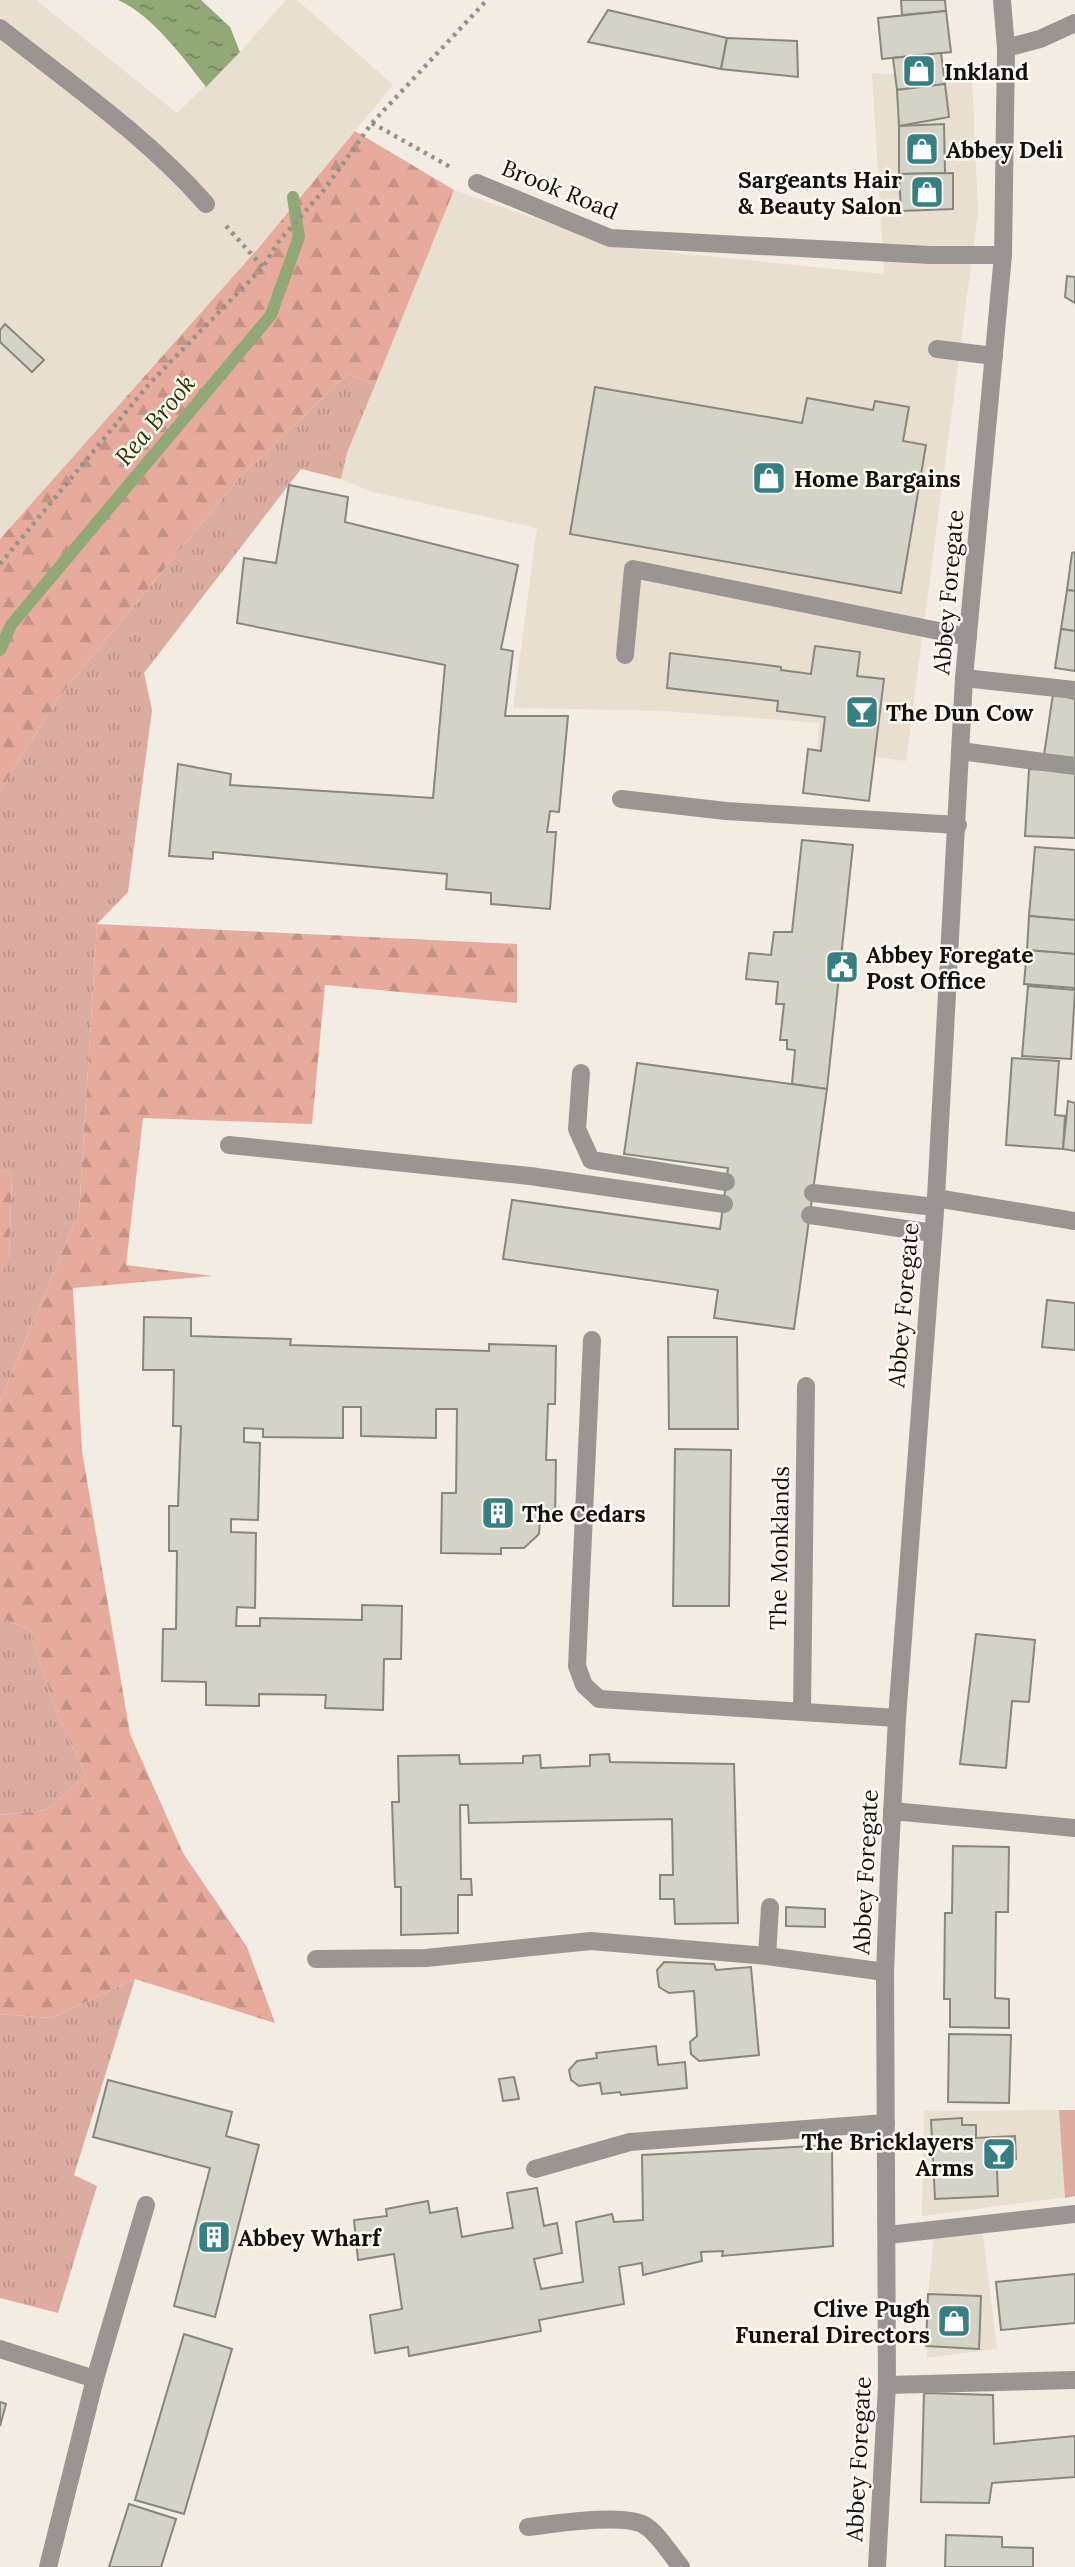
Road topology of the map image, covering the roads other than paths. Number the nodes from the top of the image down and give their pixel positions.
1 (1002, 0) edge
2 (1075, 23) edge
3 (0, 27) edge
4 (1006, 48) junction
5 (477, 183) road end
6 (206, 204) road end
7 (1003, 255) junction
8 (937, 349) dead end
9 (994, 356) junction
10 (968, 637) junction
11 (625, 655) dead end
12 (964, 678) junction
13 (1075, 690) edge
14 (960, 751) junction
15 (1075, 766) edge
16 (621, 799) dead end
17 (957, 825) junction
18 (582, 1073) dead end
19 (229, 1145) dead end
20 (726, 1182) dead end
21 (813, 1193) dead end
22 (936, 1202) junction
23 (723, 1204) dead end
24 (810, 1215) dead end
25 (1075, 1221) edge
26 (933, 1233) junction
27 (592, 1340) dead end
28 (806, 1386) dead end
29 (802, 1710) junction
30 (897, 1718) junction
31 (892, 1811) junction
32 (1075, 1828) edge
33 (770, 1907) dead end
34 (767, 1956) junction
35 (316, 1959) dead end
36 (884, 1972) junction
37 (886, 2123) junction
38 (535, 2169) dead end
39 (146, 2205) dead end
40 (1075, 2214) edge
41 (888, 2235) junction
42 (0, 2349) edge
43 (95, 2379) junction
44 (1075, 2380) edge
45 (887, 2385) junction
46 (528, 2527) dead end
47 (48, 2567) edge
48 (681, 2567) edge
49 (877, 2567) edge

1 - 4 street, Abbey Foregate
2 - 4 street
3 - 6 street
4 - 7 street, Abbey Foregate
5 - 7 street, Brook Road
7 - 9 street, Abbey Foregate
8 - 9 street
9 - 10 street, Abbey Foregate
10 - 11 street
10 - 12 street, Abbey Foregate
12 - 13 street
12 - 14 street, Abbey Foregate
14 - 15 street
14 - 17 street, Abbey Foregate
16 - 17 street
17 - 22 street, Abbey Foregate
18 - 20 street
19 - 23 street
21 - 22 street
22 - 25 street
22 - 26 street, Abbey Foregate
24 - 26 street
26 - 30 street, Abbey Foregate
27 - 29 street
28 - 29 street, The Monklands
29 - 30 street
30 - 31 street, Abbey Foregate
31 - 32 street
31 - 36 street, Abbey Foregate
33 - 34 street
34 - 35 street
34 - 36 street
36 - 37 street, Abbey Foregate
37 - 38 street
37 - 41 street, Abbey Foregate
39 - 43 street
40 - 41 street
41 - 45 street, Abbey Foregate
42 - 43 street
43 - 47 street
44 - 45 street
45 - 49 street, Abbey Foregate
46 - 48 street

